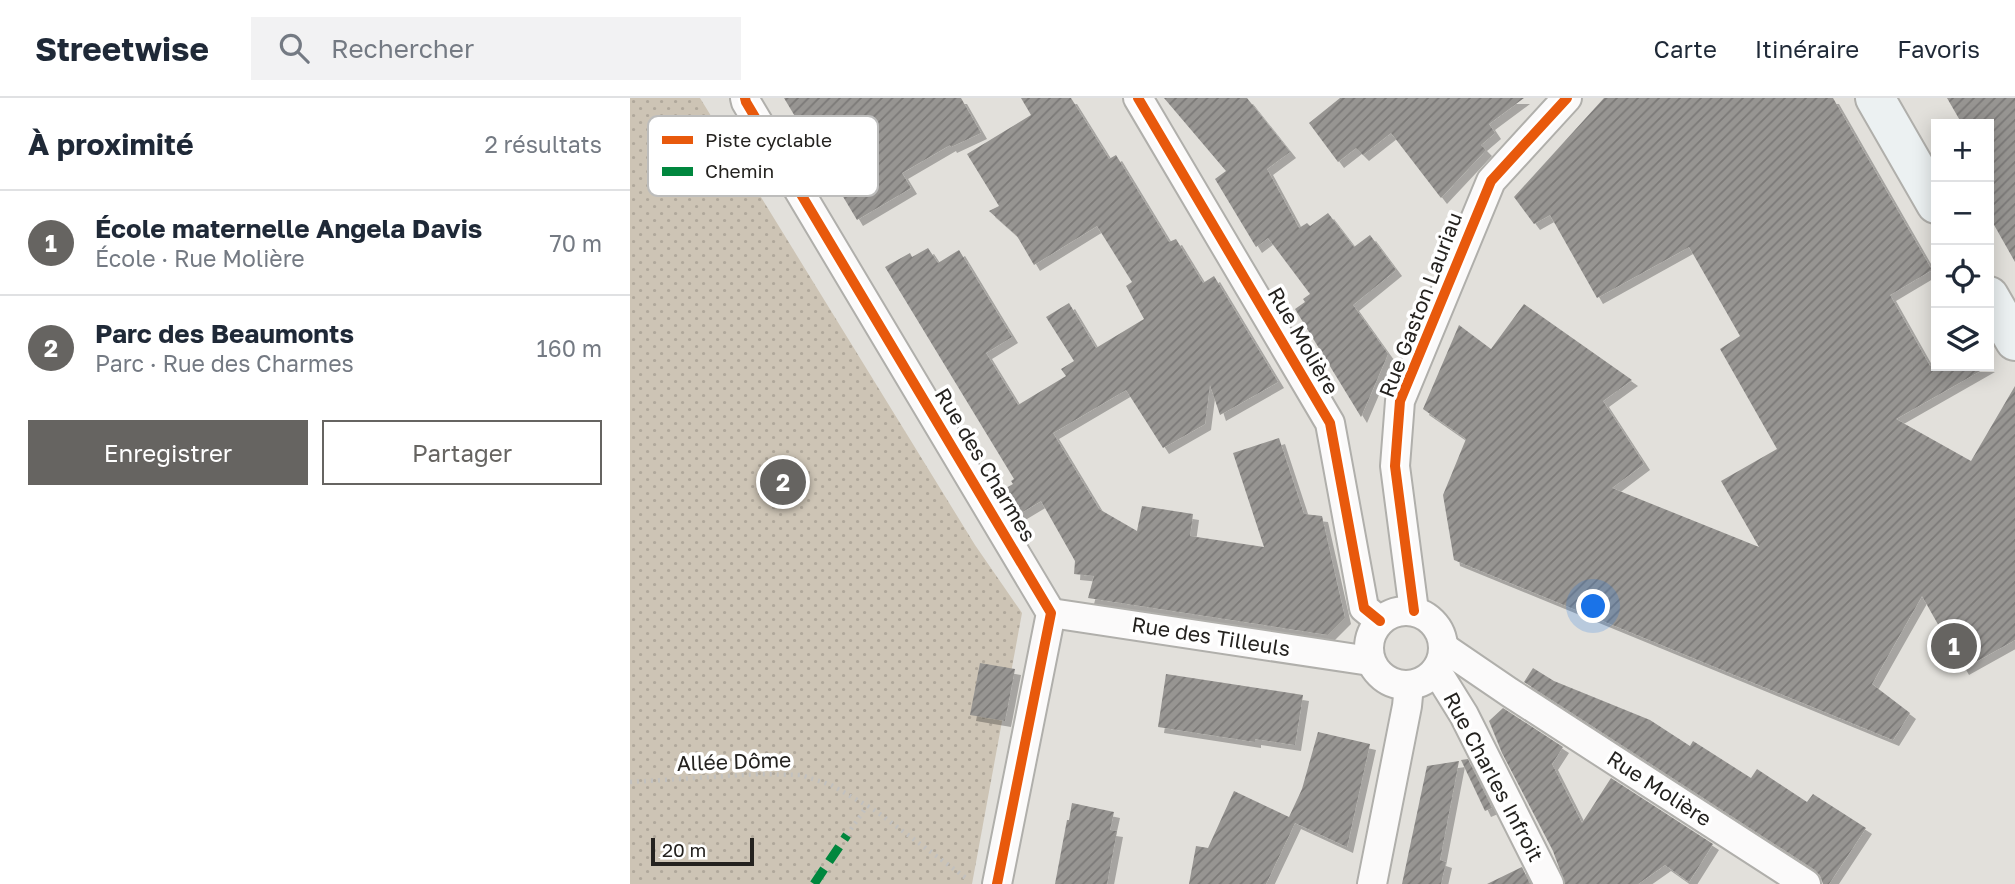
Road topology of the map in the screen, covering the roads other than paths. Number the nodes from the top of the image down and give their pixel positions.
1 (745, 98) edge
2 (1139, 98) edge
3 (1567, 98) edge
4 (1875, 98) edge
5 (754, 116) edge
6 (1931, 195) edge
7 (802, 196) edge
8 (1994, 305) edge
9 (2015, 341) edge
10 (1414, 611) junction
11 (1051, 613) junction
12 (1380, 621) junction
13 (1440, 659) junction
14 (1370, 661) junction
15 (1409, 685) junction
16 (984, 883) edge
17 (1372, 884) edge
18 (1549, 884) edge
19 (1806, 884) edge

1 - 5 street, Rue des Charmes
2 - 12 street, Rue Molière
3 - 10 street, Rue Gaston Lauriau
4 - 6 main road
7 - 11 street, Rue des Charmes
8 - 9 main road
10 - 12 street
10 - 13 street
11 - 14 street, Rue des Tilleuls
11 - 16 street
12 - 14 street
13 - 15 street
13 - 18 street, Rue Charles Infroit
13 - 19 street, Rue Molière
14 - 15 street
15 - 17 street

